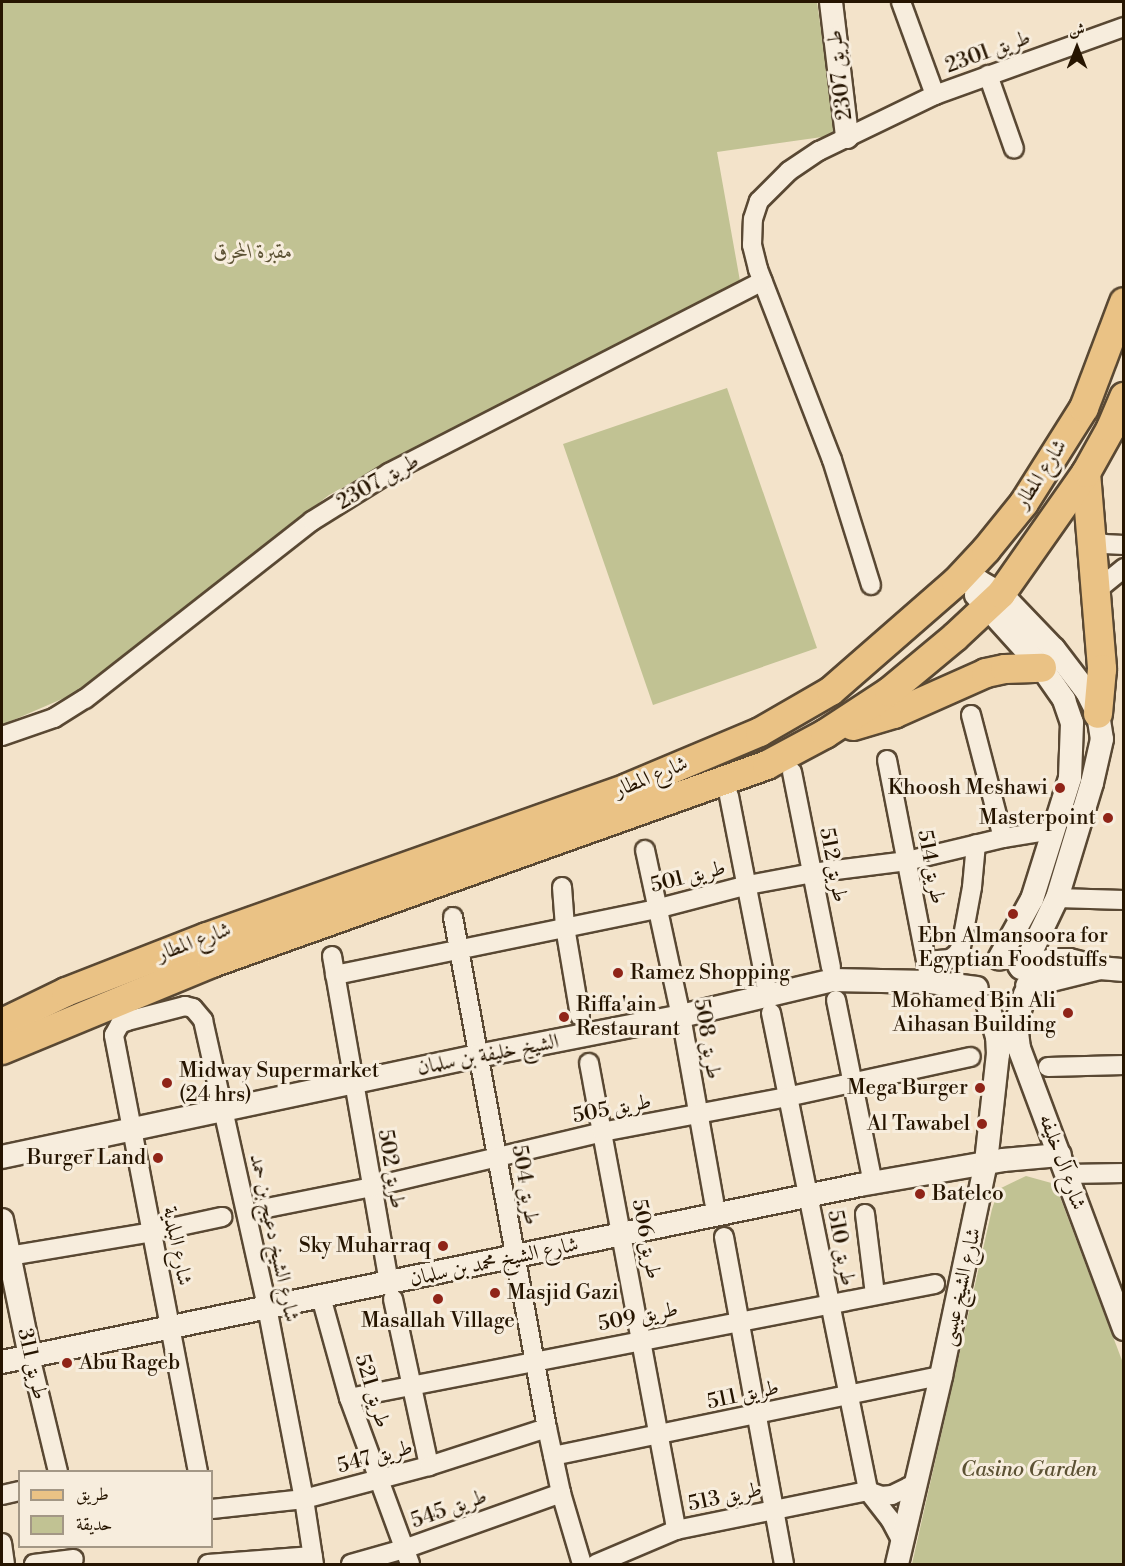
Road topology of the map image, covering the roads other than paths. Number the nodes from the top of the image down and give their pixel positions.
1 (831, 2) edge
2 (901, 2) edge
3 (1124, 27) edge
4 (988, 75) junction
5 (935, 95) junction
6 (847, 137) junction
7 (1014, 149) dead end
8 (762, 281) junction
9 (1124, 302) edge
10 (1124, 397) edge
11 (1086, 473) junction
12 (1093, 538) junction
13 (1124, 545) edge
14 (1124, 568) edge
15 (966, 576) junction
16 (871, 585) dead end
17 (1097, 590) junction
18 (994, 600) junction
19 (1042, 668) junction
20 (1098, 714) junction
21 (971, 715) dead end
22 (26, 730) junction
23 (825, 734) junction
24 (2, 736) edge
25 (2, 745) edge
26 (887, 760) dead end
27 (792, 772) dead end
28 (729, 796) dead end
29 (1053, 831) junction
30 (1003, 838) junction
31 (976, 844) junction
32 (645, 850) dead end
33 (907, 861) junction
34 (812, 873) junction
35 (748, 885) junction
36 (562, 886) dead end
37 (1057, 898) junction
38 (1124, 900) edge
39 (656, 909) junction
40 (453, 917) dead end
41 (565, 927) junction
42 (458, 948) junction
43 (332, 956) dead end
44 (831, 967) dead end
45 (1124, 970) edge
46 (928, 972) junction
47 (335, 975) junction
48 (1018, 975) junction
49 (983, 997) junction
50 (836, 1000) dead end
51 (769, 1004) junction
52 (580, 1016) dead end
53 (681, 1016) junction
54 (116, 1029) joint
55 (5, 1045) edge
56 (478, 1056) junction
57 (971, 1057) dead end
58 (589, 1063) dead end
59 (1124, 1065) edge
60 (1048, 1067) dead end
61 (853, 1082) junction
62 (352, 1083) junction
63 (787, 1097) junction
64 (223, 1111) junction
65 (697, 1115) junction
66 (132, 1130) junction
67 (602, 1132) junction
68 (497, 1156) junction
69 (2, 1157) edge
70 (986, 1162) junction
71 (1063, 1165) junction
72 (1124, 1173) edge
73 (873, 1184) junction
74 (372, 1187) junction
75 (808, 1195) junction
76 (714, 1202) dead end
77 (262, 1209) dead end
78 (865, 1214) dead end
79 (222, 1217) dead end
80 (2, 1220) edge
81 (152, 1232) junction
82 (623, 1235) junction
83 (724, 1237) dead end
84 (9, 1256) junction
85 (514, 1256) junction
86 (935, 1284) dead end
87 (392, 1292) junction
88 (875, 1294) junction
89 (321, 1298) junction
90 (828, 1303) junction
91 (267, 1307) junction
92 (739, 1321) junction
93 (170, 1327) junction
94 (1124, 1329) edge
95 (642, 1339) junction
96 (30, 1356) junction
97 (534, 1361) junction
98 (2, 1362) edge
99 (941, 1376) junction
100 (411, 1385) junction
101 (848, 1396) junction
102 (349, 1398) junction
103 (756, 1415) junction
104 (547, 1428) junction
105 (658, 1435) junction
106 (553, 1456) junction
107 (429, 1466) junction
108 (58, 1470) edge
109 (198, 1470) edge
110 (377, 1480) junction
111 (915, 1484) junction
112 (18, 1491) edge
113 (868, 1491) junction
114 (561, 1493) junction
115 (2, 1495) edge
116 (304, 1499) junction
117 (213, 1509) edge
118 (774, 1509) junction
119 (676, 1530) junction
120 (902, 1542) junction
121 (2, 1543) edge
122 (74, 1557) edge
123 (407, 1557) edge
124 (207, 1558) edge
125 (313, 1560) edge
126 (603, 1563) edge
127 (5, 1564) edge
128 (34, 1564) edge
129 (351, 1564) edge
130 (582, 1564) edge
131 (784, 1564) edge
132 (897, 1564) edge

1 - 6 street, طريق 2307
2 - 5 street, طريق 2301
3 - 4 street, طريق 2301
4 - 5 street, طريق 2301
4 - 7 street
5 - 6 street, طريق 2301
6 - 8 street, طريق 2307
8 - 16 street, طريق 2307
8 - 22 street, طريق 2307
9 - 15 main road, شارع المطار
10 - 11 main road, شارع المطار
11 - 12 main road
11 - 18 main road, شارع المطار
12 - 13 street
12 - 17 main road
14 - 17 street
15 - 18 street
15 - 55 main road, شارع المطار
17 - 20 main road
18 - 19 street
18 - 20 street
18 - 23 main road, شارع المطار
19 - 23 main road
19 - 29 street
20 - 37 street
21 - 30 street
22 - 24 street, طريق 2307
22 - 25 street, طريق 2307
23 - 55 main road, شارع المطار
26 - 33 street, طريق 514
27 - 34 street, طريق 512
28 - 35 street, طريق 510
29 - 30 street, طريق 501
29 - 48 street
30 - 31 street, طريق 501
31 - 33 street, طريق 501
31 - 46 street
32 - 39 street, طريق 508
33 - 34 street, طريق 501
33 - 46 street, طريق 514
34 - 35 street, طريق 501
34 - 44 street, طريق 512
35 - 39 street, طريق 501
35 - 51 street, طريق 510
36 - 41 street
37 - 38 street
37 - 48 street
39 - 41 street, طريق 501
39 - 53 street, طريق 508
40 - 42 street, طريق 504
41 - 42 street, طريق 501
41 - 52 street
42 - 47 street, طريق 501
42 - 56 street, طريق 504
43 - 47 street, طريق 502
45 - 48 street
46 - 49 street, الشيخ خليفة بن سلمان
46 - 51 street, الشيخ خليفة بن سلمان
47 - 62 street, طريق 502
48 - 49 street
48 - 49 street, الشيخ خليفة بن سلمان
48 - 71 street, شارع آل خليفه
49 - 70 street, شارع الشيخ عيسى
50 - 61 street
51 - 53 street, الشيخ خليفة بن سلمان
51 - 63 street, طريق 510
53 - 56 street, الشيخ خليفة بن سلمان
53 - 65 street, طريق 508
54 - 64 street, شارع الشيخ دعيج بن حمد
54 - 66 street, شارع البلدية
56 - 62 street, الشيخ خليفة بن سلمان
56 - 68 street, طريق 504
57 - 61 street, طريق 505
58 - 67 street, طريق 506
59 - 60 street
61 - 63 street, طريق 505
61 - 73 street
62 - 64 street, الشيخ خليفة بن سلمان
62 - 74 street, طريق 502
63 - 65 street, طريق 505
63 - 75 street, طريق 510
64 - 66 street, الشيخ خليفة بن سلمان
64 - 91 street, شارع الشيخ دعيج بن حمد
65 - 67 street, طريق 505
65 - 76 street, طريق 508
66 - 69 street, الشيخ خليفة بن سلمان
66 - 81 street, شارع البلدية
67 - 68 street, طريق 505
67 - 82 street, طريق 506
68 - 74 street, طريق 505
68 - 85 street, طريق 504
70 - 71 street, شارع الشيخ محمد بن سلمان
70 - 73 street, شارع الشيخ محمد بن سلمان
70 - 99 street, شارع الشيخ عيسى
71 - 72 street
71 - 94 street, شارع آل خليفه
73 - 75 street, شارع الشيخ محمد بن سلمان
74 - 77 street, طريق 505
74 - 87 street, طريق 502
75 - 82 street, شارع الشيخ محمد بن سلمان
75 - 90 street, طريق 510
78 - 88 street
79 - 81 street
80 - 84 street, طريق 311
81 - 84 street
81 - 93 street, شارع البلدية
82 - 85 street, شارع الشيخ محمد بن سلمان
82 - 95 street, طريق 506
83 - 92 street
84 - 96 street, طريق 311
85 - 87 street, شارع الشيخ محمد بن سلمان
85 - 97 street, طريق 504
86 - 88 street, طريق 509
87 - 89 street, شارع الشيخ محمد بن سلمان
87 - 100 street, طريق 502
88 - 90 street, طريق 509
89 - 91 street, شارع الشيخ محمد بن سلمان
89 - 102 street, طريق 521
90 - 92 street, طريق 509
90 - 101 street, طريق 510
91 - 93 street, شارع الشيخ محمد بن سلمان
91 - 116 street, شارع الشيخ دعيج بن حمد
92 - 95 street, طريق 509
92 - 103 street
93 - 96 street, شارع الشيخ محمد بن سلمان
93 - 109 street, شارع البلدية
95 - 97 street, طريق 509
95 - 105 street, طريق 506
96 - 98 street, شارع الشيخ محمد بن سلمان
96 - 108 street, طريق 311
97 - 100 street, طريق 509
97 - 104 street, طريق 504
99 - 101 street, طريق 511
99 - 111 street, شارع الشيخ عيسى
100 - 102 street, طريق 509
100 - 107 street, طريق 502
101 - 103 street, طريق 511
101 - 113 street, طريق 510
102 - 110 street, طريق 521
103 - 105 street, طريق 511
103 - 118 street
104 - 106 street, طريق 504
104 - 107 street, طريق 547
105 - 106 street, طريق 511
105 - 119 street, طريق 506
106 - 114 street, طريق 504
107 - 110 street, طريق 547
110 - 116 street, طريق 547
110 - 123 street, طريق 521
111 - 113 street, طريق 513
111 - 120 street, شارع الشيخ عيسى
112 - 115 street
113 - 118 street, طريق 513
113 - 120 street
114 - 123 street, طريق 545
114 - 130 street, طريق 504
116 - 117 street, طريق 547
116 - 125 street, شارع الشيخ دعيج بن حمد
118 - 119 street, طريق 513
118 - 131 street
119 - 126 street, طريق 513
120 - 132 street, شارع الشيخ عيسى
121 - 127 street
122 - 128 street
123 - 129 street, طريق 545
124 - 125 street

